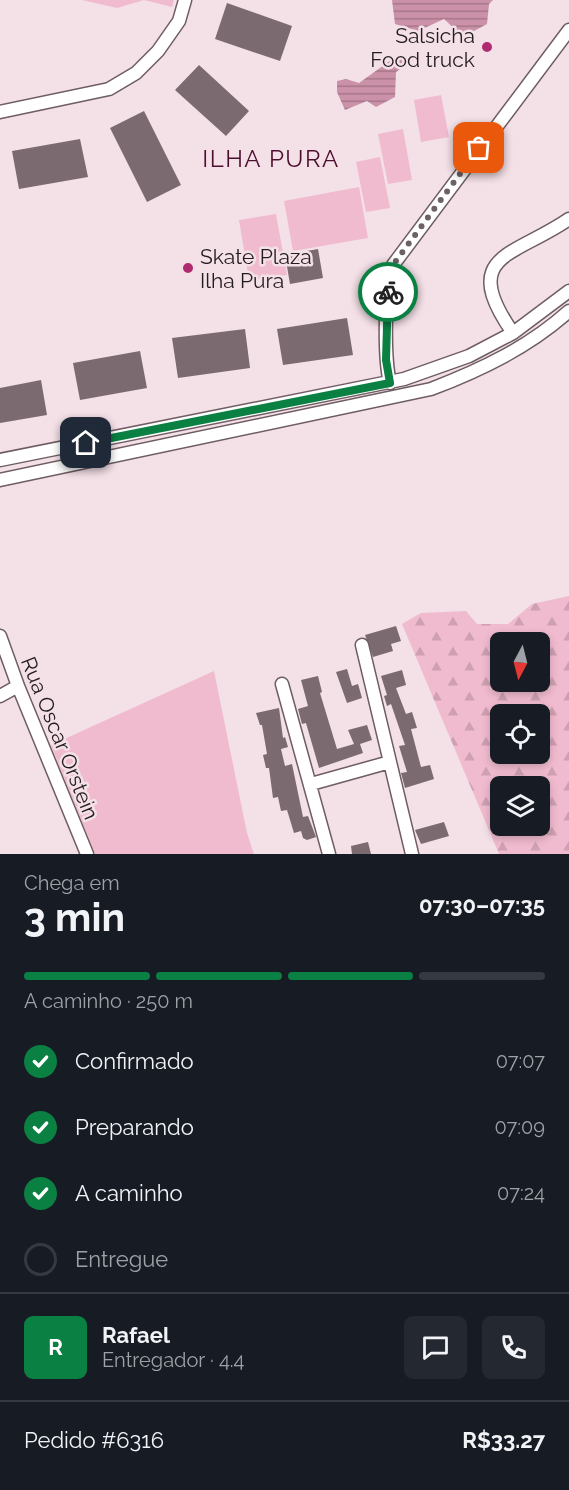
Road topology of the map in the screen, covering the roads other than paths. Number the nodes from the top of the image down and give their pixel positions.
1 (185, 0) edge
2 (569, 30) edge
3 (0, 112) edge
4 (569, 219) edge
5 (569, 291) edge
6 (569, 311) edge
7 (513, 333) junction
8 (390, 383) junction
9 (310, 399) junction
10 (286, 404) junction
11 (312, 415) junction
12 (289, 420) junction
13 (0, 460) edge
14 (0, 480) edge
15 (0, 636) edge
16 (362, 645) dead end
17 (282, 684) dead end
18 (18, 686) junction
19 (0, 696) edge
20 (390, 762) junction
21 (311, 784) junction
22 (87, 854) edge
23 (329, 854) edge
24 (412, 854) edge

1 - 3 street
2 - 8 street
4 - 7 street
5 - 7 street
6 - 11 street
7 - 8 street
8 - 9 street
9 - 10 street
9 - 11 street
10 - 12 street
10 - 13 street
11 - 12 street
12 - 14 street
15 - 18 street, Rua Oscar Orstein
16 - 20 street
17 - 21 street
18 - 19 street
18 - 22 street, Rua Oscar Orstein
20 - 21 street
20 - 24 street
21 - 23 street

